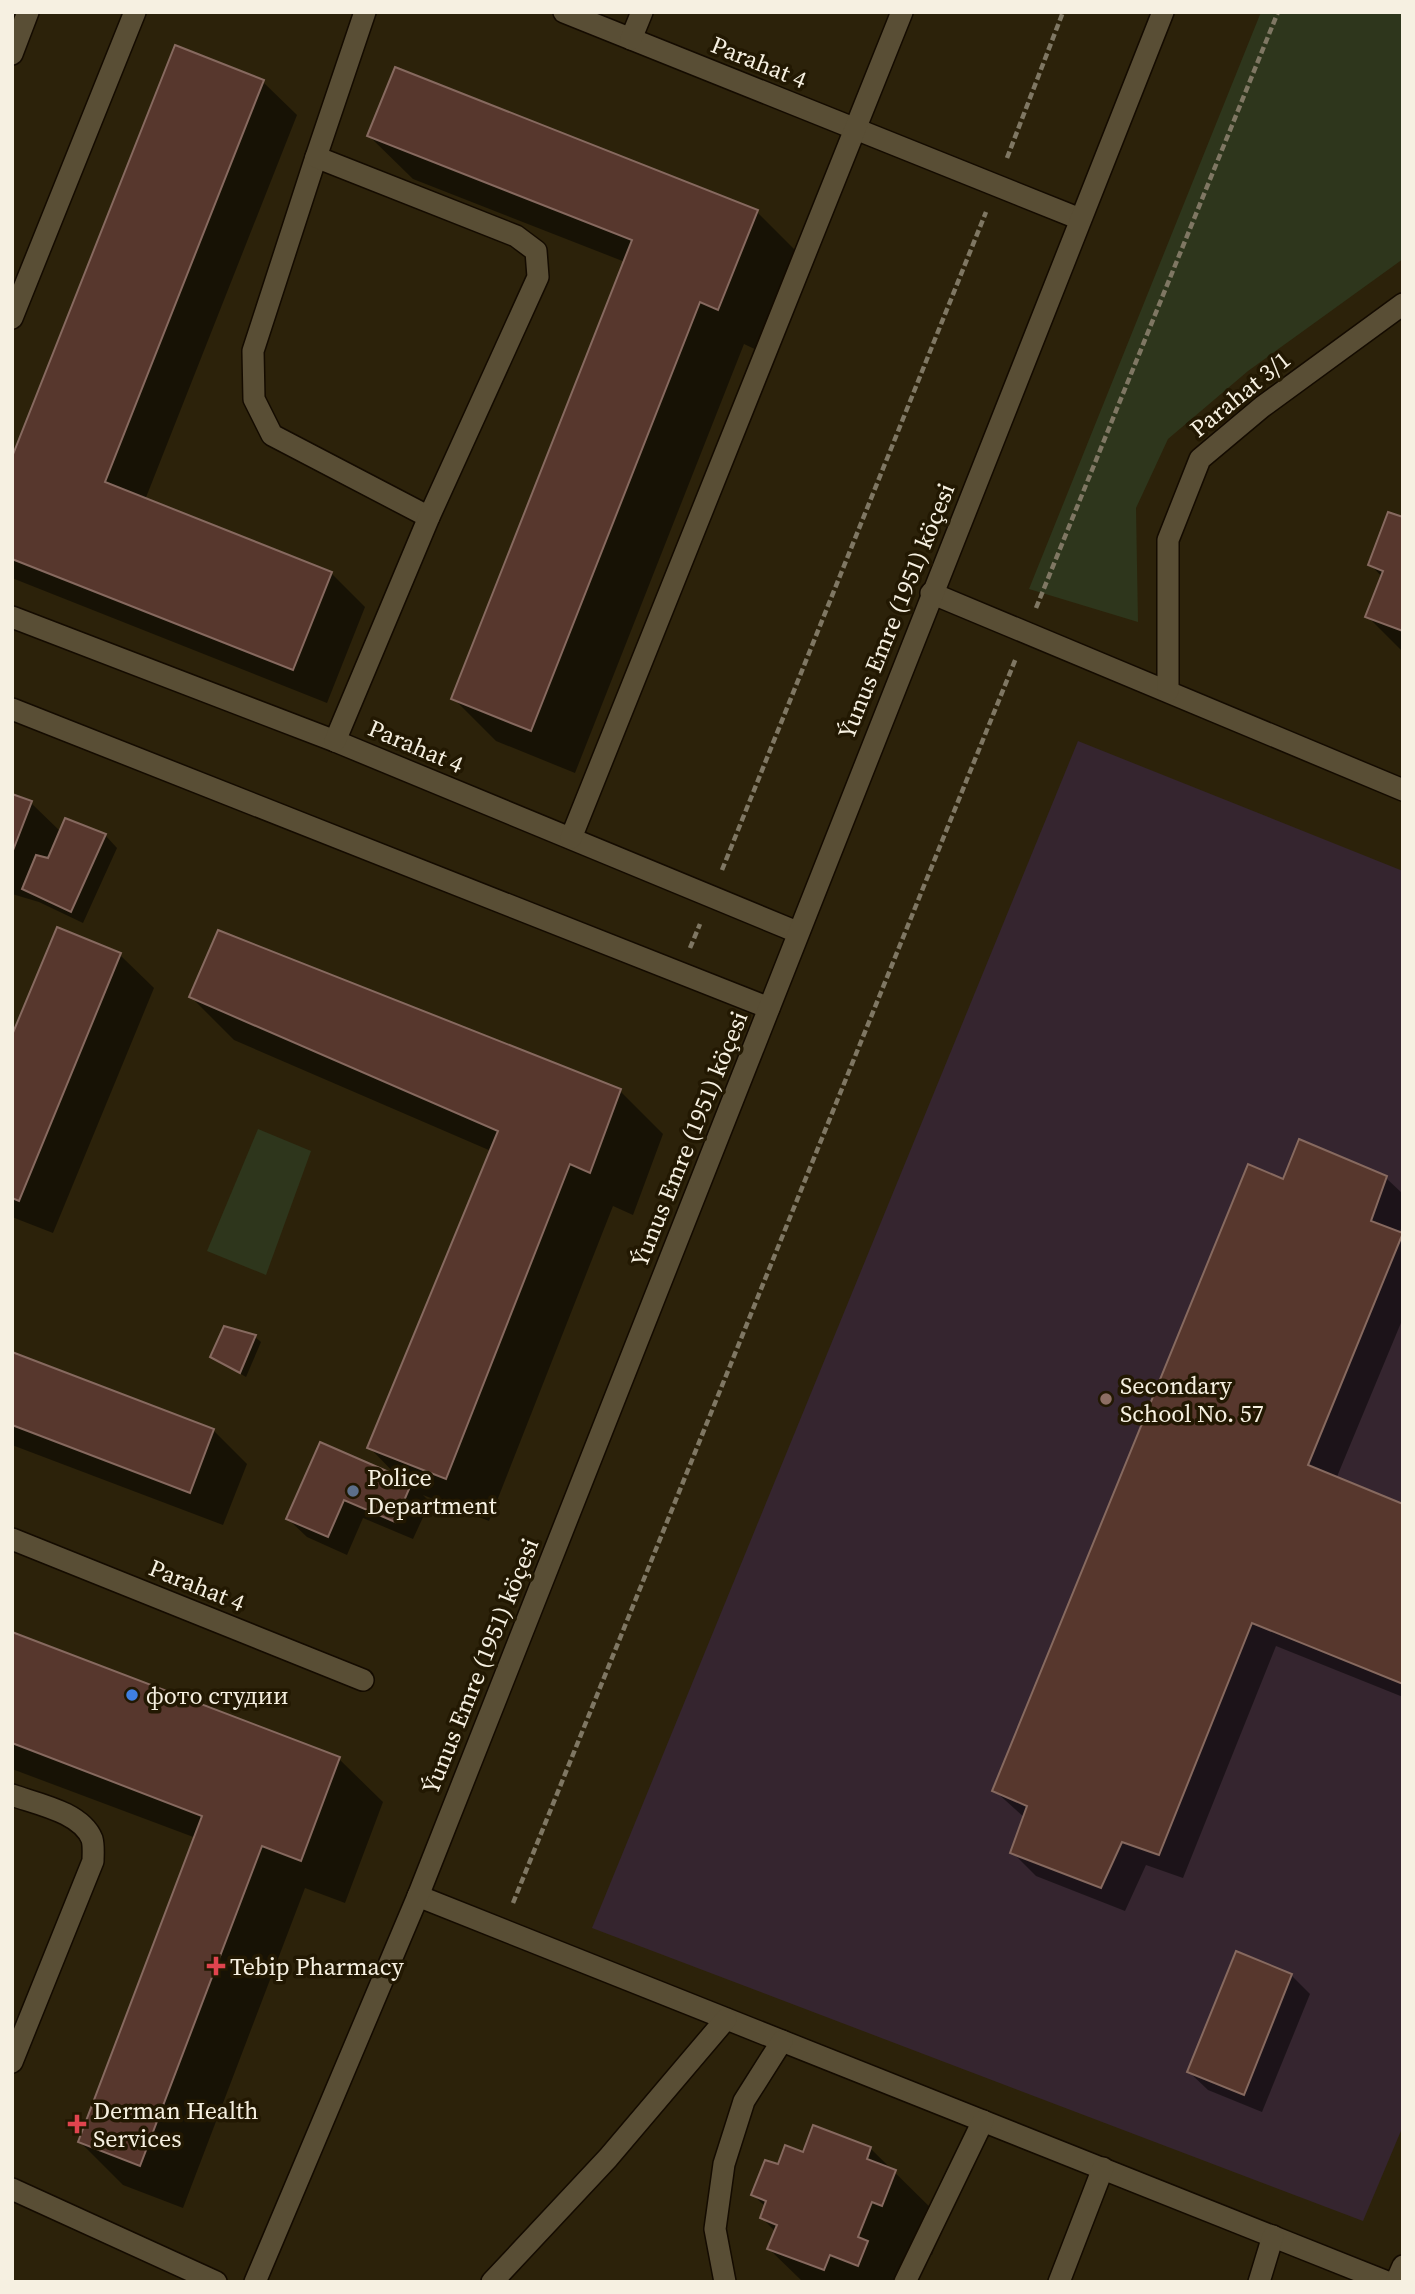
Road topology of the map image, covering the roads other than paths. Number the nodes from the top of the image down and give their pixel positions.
1 (135, 12) edge
2 (365, 12) edge
3 (564, 12) edge
4 (642, 12) edge
5 (902, 12) edge
6 (1163, 12) edge
7 (21, 23) edge
8 (631, 39) junction
9 (12, 54) edge
10 (856, 130) junction
11 (316, 157) junction
12 (1080, 219) junction
13 (1403, 304) edge
14 (12, 318) edge
15 (429, 517) junction
16 (931, 593) junction
17 (12, 617) edge
18 (1168, 691) junction
19 (12, 709) edge
20 (335, 741) junction
21 (1403, 790) edge
22 (571, 838) junction
23 (797, 932) junction
24 (769, 1008) junction
25 (12, 1539) edge
26 (363, 1680) dead end
27 (12, 1795) edge
28 (418, 1896) junction
29 (726, 2019) junction
30 (782, 2041) junction
31 (12, 2062) edge
32 (983, 2121) junction
33 (1103, 2168) junction
34 (12, 2189) edge
35 (1273, 2236) junction
36 (1403, 2266) edge
37 (216, 2282) edge
38 (255, 2282) edge
39 (492, 2282) edge
40 (725, 2282) edge
41 (905, 2282) edge
42 (1059, 2282) edge
43 (1259, 2282) edge
44 (1387, 2282) edge
45 (1396, 2282) edge

1 - 14 street
2 - 11 street
3 - 8 street, Parahat 4
4 - 8 street
5 - 10 street
6 - 12 street, Ýunus Emre (1951) köçesi
7 - 9 street
8 - 10 street, Parahat 4
10 - 12 street, Parahat 4
10 - 22 street
11 - 15 street
11 - 15 street
12 - 16 street, Ýunus Emre (1951) köçesi
13 - 18 street, Parahat 3/1
15 - 20 street
16 - 18 street
16 - 23 street, Ýunus Emre (1951) köçesi
17 - 20 street, Parahat 4
18 - 21 street
19 - 24 street
20 - 22 street, Parahat 4
22 - 23 street, Parahat 4
23 - 24 street, Ýunus Emre (1951) köçesi
24 - 28 street, Ýunus Emre (1951) köçesi
25 - 26 street, Parahat 4
27 - 31 street
28 - 29 street
28 - 38 street, Ýunus Emre (1951) köçesi
29 - 30 street
29 - 39 street
30 - 32 street
30 - 40 street
32 - 33 street
32 - 41 street
33 - 35 street
33 - 42 street
34 - 37 street
35 - 43 street
35 - 44 street
36 - 45 street

